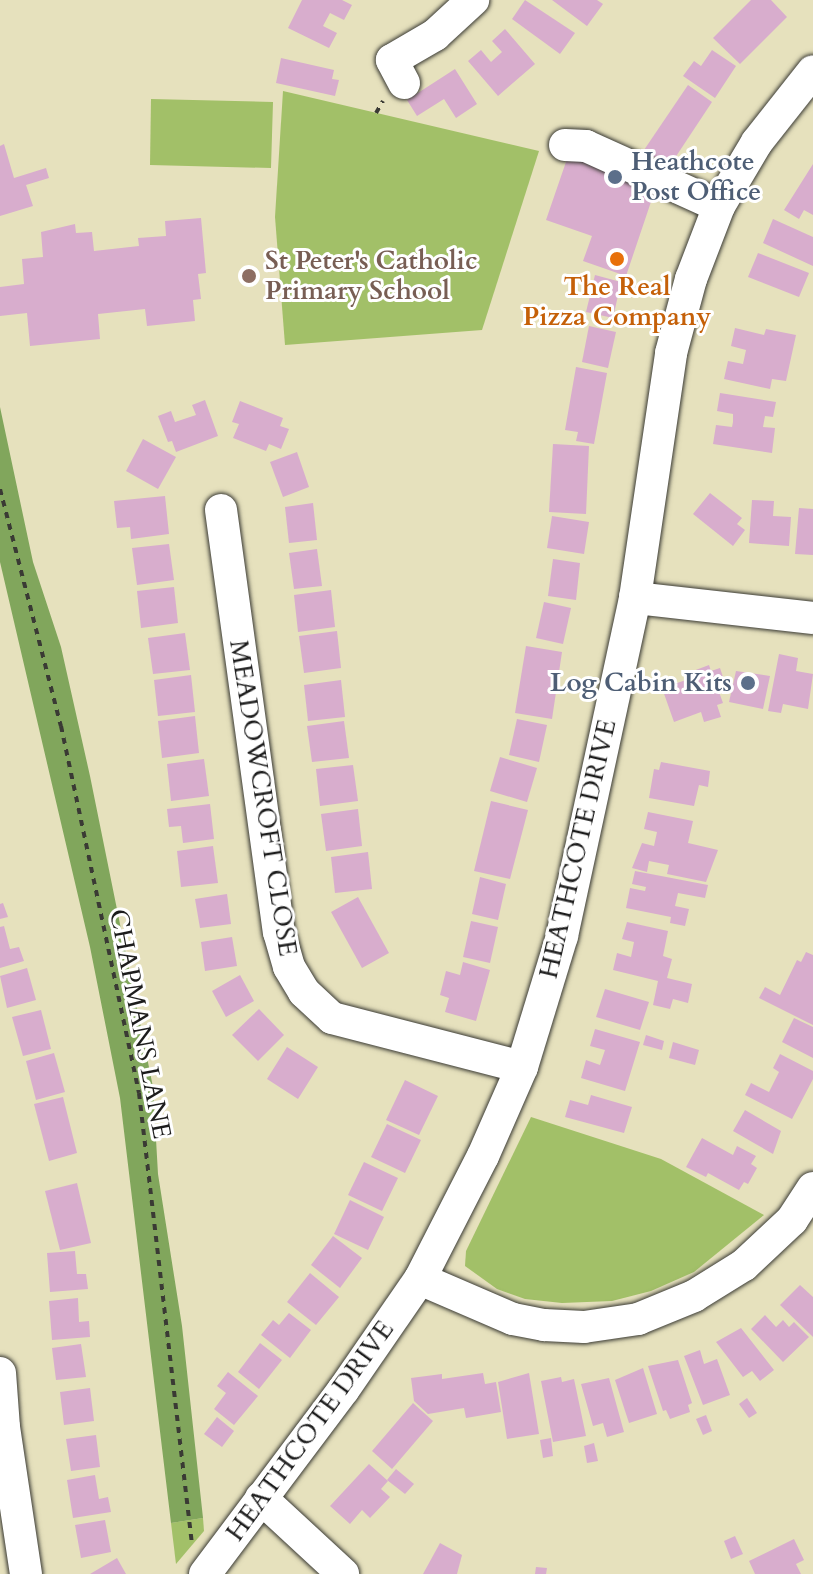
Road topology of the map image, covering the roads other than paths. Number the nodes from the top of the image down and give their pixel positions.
1 (473, 0) edge
2 (393, 63) dead end
3 (813, 71) edge
4 (565, 145) dead end
5 (719, 206) junction
6 (221, 510) dead end
7 (635, 598) junction
8 (813, 618) edge
9 (522, 1067) junction
10 (813, 1188) edge
11 (420, 1279) junction
12 (0, 1373) edge
13 (261, 1498) junction
14 (200, 1566) edge
15 (26, 1574) edge
16 (343, 1574) edge

1 - 2 street
3 - 5 street, HEATHCOTE DRIVE
4 - 5 street
5 - 7 street, HEATHCOTE DRIVE
6 - 9 street, MEADOWCROFT CLOSE
7 - 8 street
7 - 9 street, HEATHCOTE DRIVE
9 - 11 street, HEATHCOTE DRIVE
10 - 11 street
11 - 13 street, HEATHCOTE DRIVE
12 - 15 street
13 - 14 street, HEATHCOTE DRIVE
13 - 16 street

